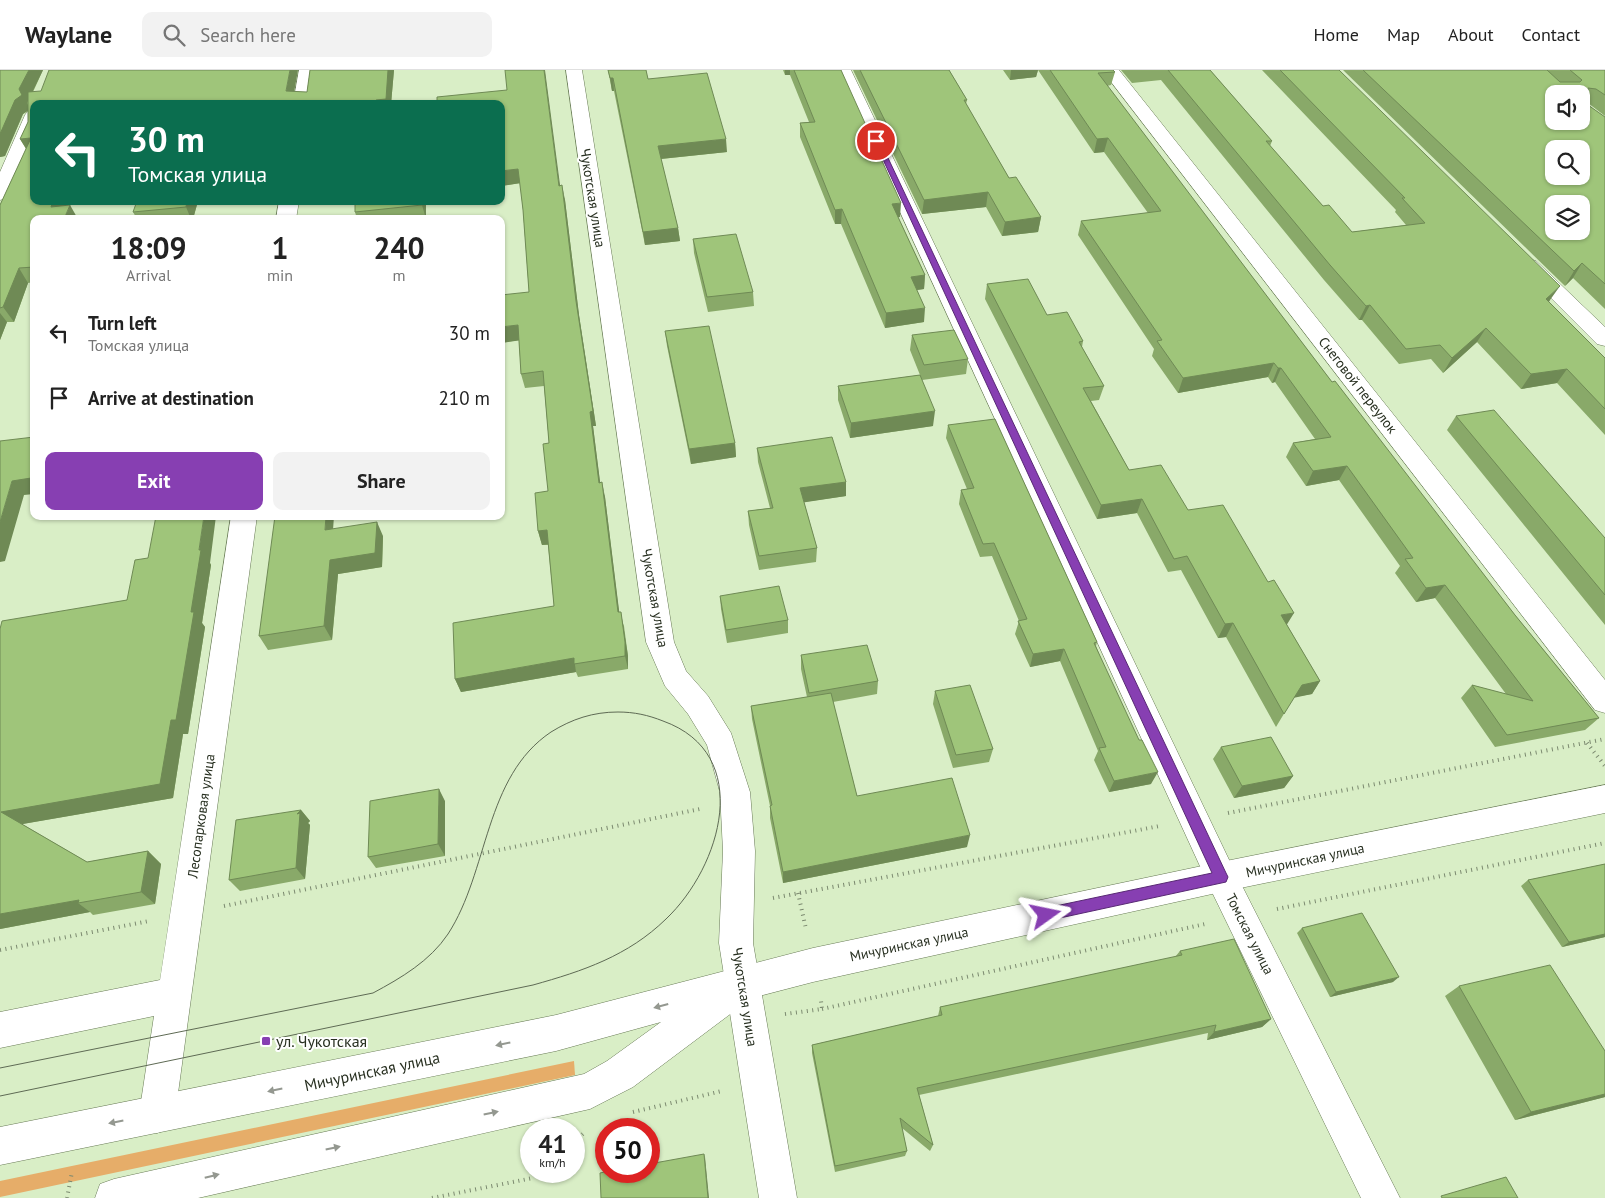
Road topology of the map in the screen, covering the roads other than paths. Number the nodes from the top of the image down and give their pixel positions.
1 (307, 70) edge
2 (574, 70) edge
3 (843, 70) edge
4 (1110, 70) edge
5 (303, 100) edge
6 (30, 124) edge
7 (0, 194) edge
8 (1513, 250) edge
9 (1605, 339) edge
10 (243, 520) edge
11 (1605, 701) edge
12 (1605, 799) edge
13 (1221, 877) junction
14 (742, 985) junction
15 (176, 994) junction
16 (0, 1030) edge
17 (156, 1115) junction
18 (0, 1146) edge
19 (168, 1192) edge
20 (114, 1198) edge
21 (778, 1198) edge
22 (1381, 1198) edge

1 - 5 street
2 - 14 street, Чукотская улица
3 - 13 street, Томская улица
4 - 11 street, Снеговой переулок
6 - 7 street
8 - 9 street
10 - 15 street, Лесопарковая улица
12 - 13 street, Мичуринская улица
13 - 14 street, Мичуринская улица
13 - 22 street, Томская улица
14 -> 17 street, Мичуринская улица
19 -> 14 street, Мичуринская улица
14 - 21 street, Чукотская улица
15 - 16 street
15 - 17 street, Лесопарковая улица
17 -> 18 street, Мичуринская улица
19 - 20 street, Мичуринская улица

